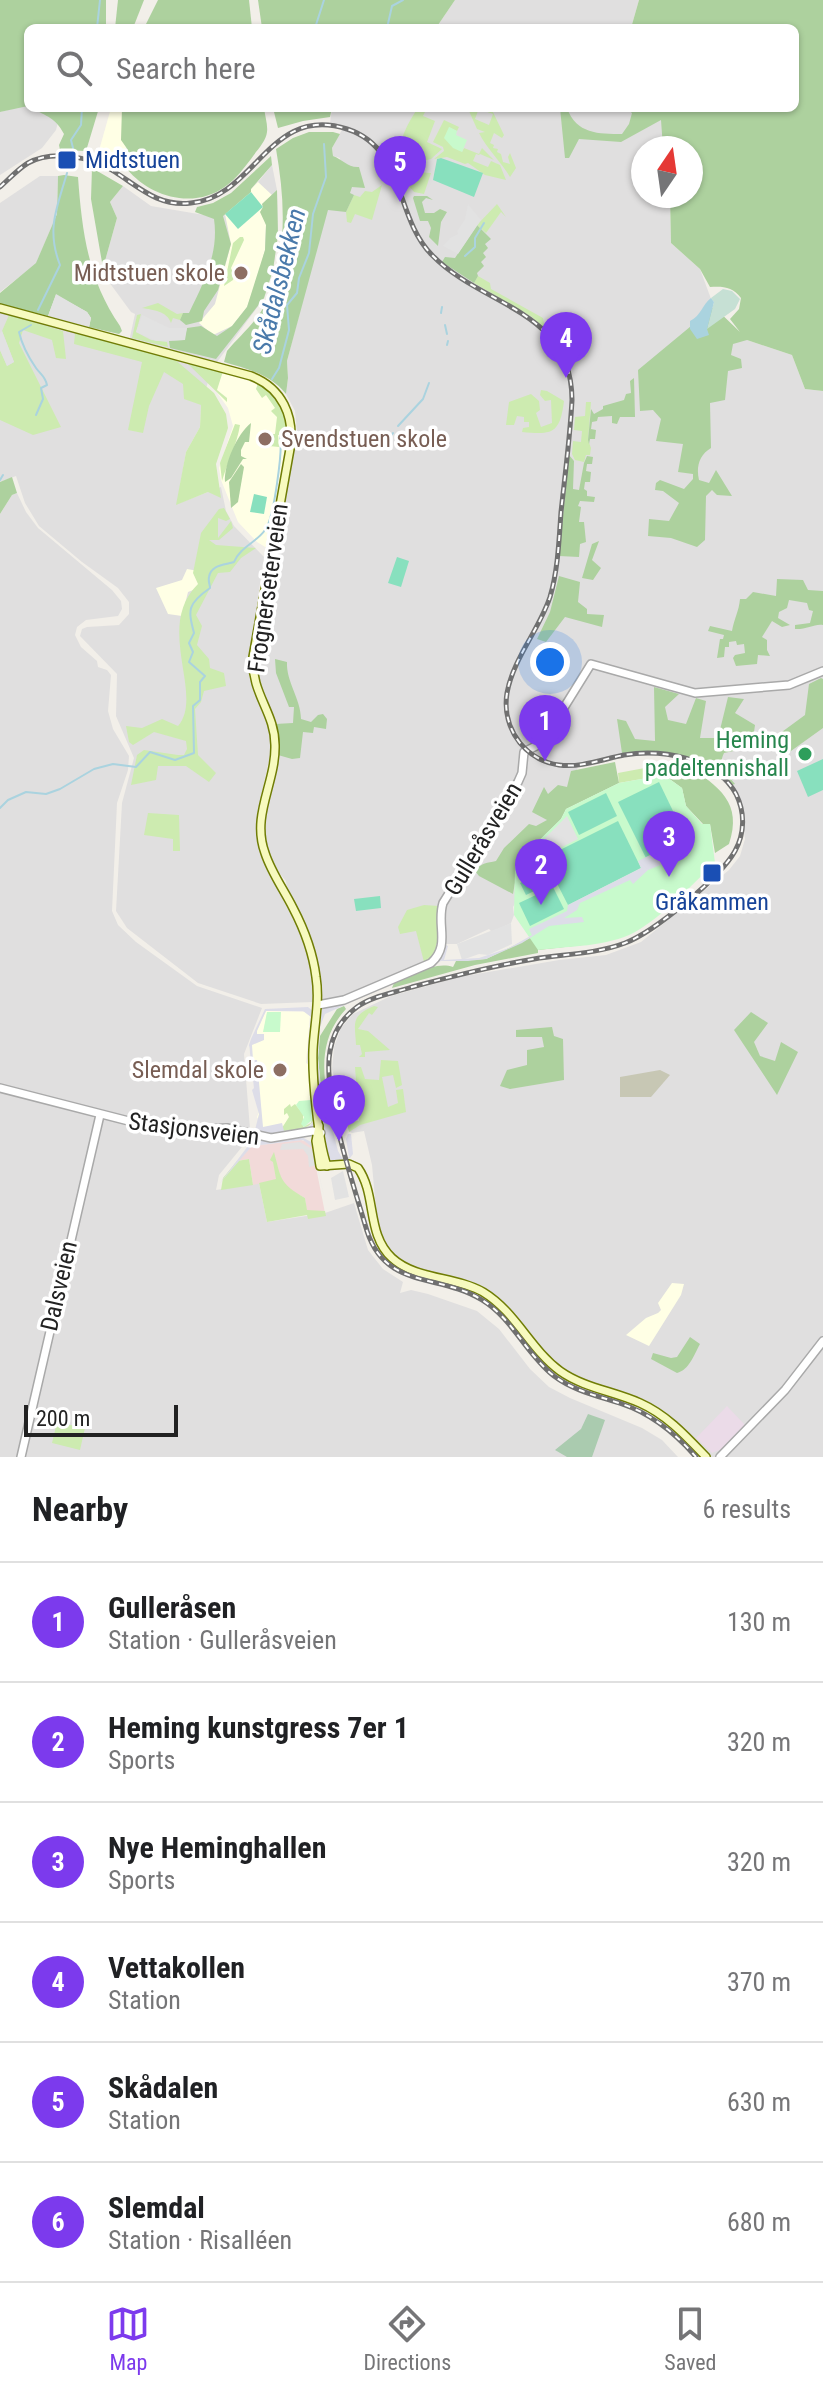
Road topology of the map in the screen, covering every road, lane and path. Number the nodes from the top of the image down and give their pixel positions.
1 (0, 308) edge
2 (823, 671) edge
3 (318, 1005) junction
4 (0, 1088) edge
5 (100, 1115) junction
6 (318, 1131) junction
7 (823, 1341) edge
8 (21, 1457) edge
9 (706, 1457) edge
10 (720, 1457) edge

1 - 3 main road, Frognerseterveien
2 - 3 street, Gulleråsveien
3 - 6 main road, Frognerseterveien
4 - 5 street, Stasjonsveien
5 - 6 street, Stasjonsveien
5 - 8 street, Dalsveien
6 - 9 main road, Frognerseterveien
7 - 10 street

